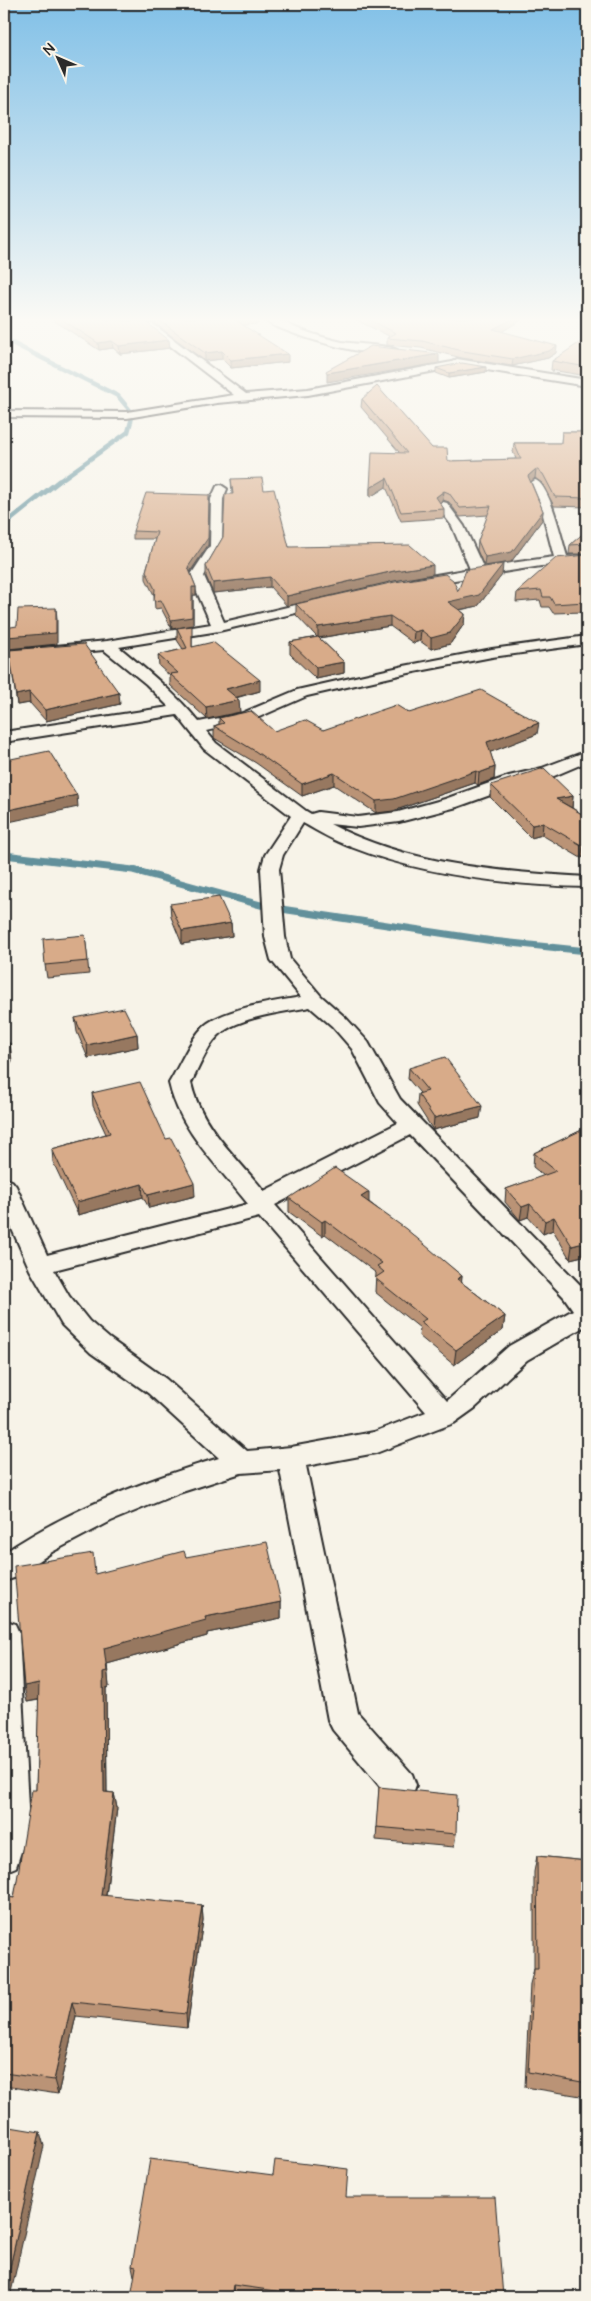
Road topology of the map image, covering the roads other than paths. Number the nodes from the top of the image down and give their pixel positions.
1 (535, 484) edge
2 (221, 489) dead end
3 (443, 506) edge
4 (576, 563) edge
5 (478, 572) junction
6 (404, 585) edge
7 (339, 599) edge
8 (219, 627) junction
9 (587, 640) edge
10 (108, 645) junction
11 (4, 655) edge
12 (181, 710) junction
13 (195, 728) junction
14 (4, 737) edge
15 (587, 756) edge
16 (300, 815) junction
17 (587, 882) edge
18 (314, 1000) junction
19 (412, 1125) junction
20 (4, 1186) edge
21 (262, 1206) junction
22 (40, 1265) junction
23 (587, 1312) edge
24 (445, 1416) junction
25 (291, 1458) junction
26 (241, 1462) junction
27 (4, 1569) edge
28 (4, 1633) edge
29 (400, 1785) dead end
30 (4, 1854) edge

1 - 4 street
2 - 8 street
3 - 5 street
4 - 5 street
5 - 6 street
7 - 8 street
8 - 10 street
9 - 13 street
10 - 11 street
10 - 12 street
12 - 13 street
12 - 14 street
13 - 16 street
15 - 16 street
16 - 17 street
16 - 18 street
18 - 19 street
18 - 21 street
19 - 21 street
19 - 23 street
20 - 22 street
21 - 22 street
21 - 24 street
22 - 26 street
23 - 24 street
24 - 25 street
25 - 26 street
25 - 29 street
26 - 27 street
28 - 30 street

